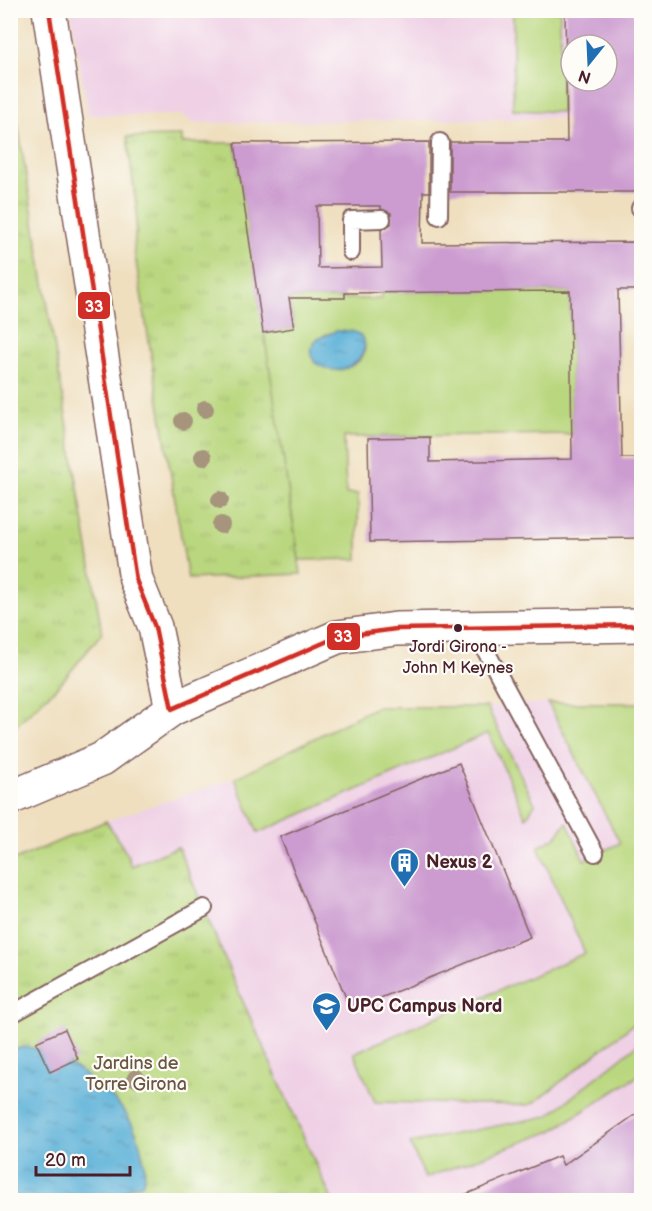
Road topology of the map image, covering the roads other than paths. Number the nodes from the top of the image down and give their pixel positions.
1 (49, 10) edge
2 (440, 142) dead end
3 (439, 216) dead end
4 (382, 219) dead end
5 (351, 252) dead end
6 (642, 625) edge
7 (474, 629) junction
8 (172, 709) junction
9 (10, 798) edge
10 (595, 853) dead end
11 (204, 908) dead end
12 (10, 1015) edge

1 - 8 street
2 - 3 lane
4 - 5 lane
6 - 7 street
7 - 8 street
7 - 10 lane
8 - 9 street
11 - 12 lane

